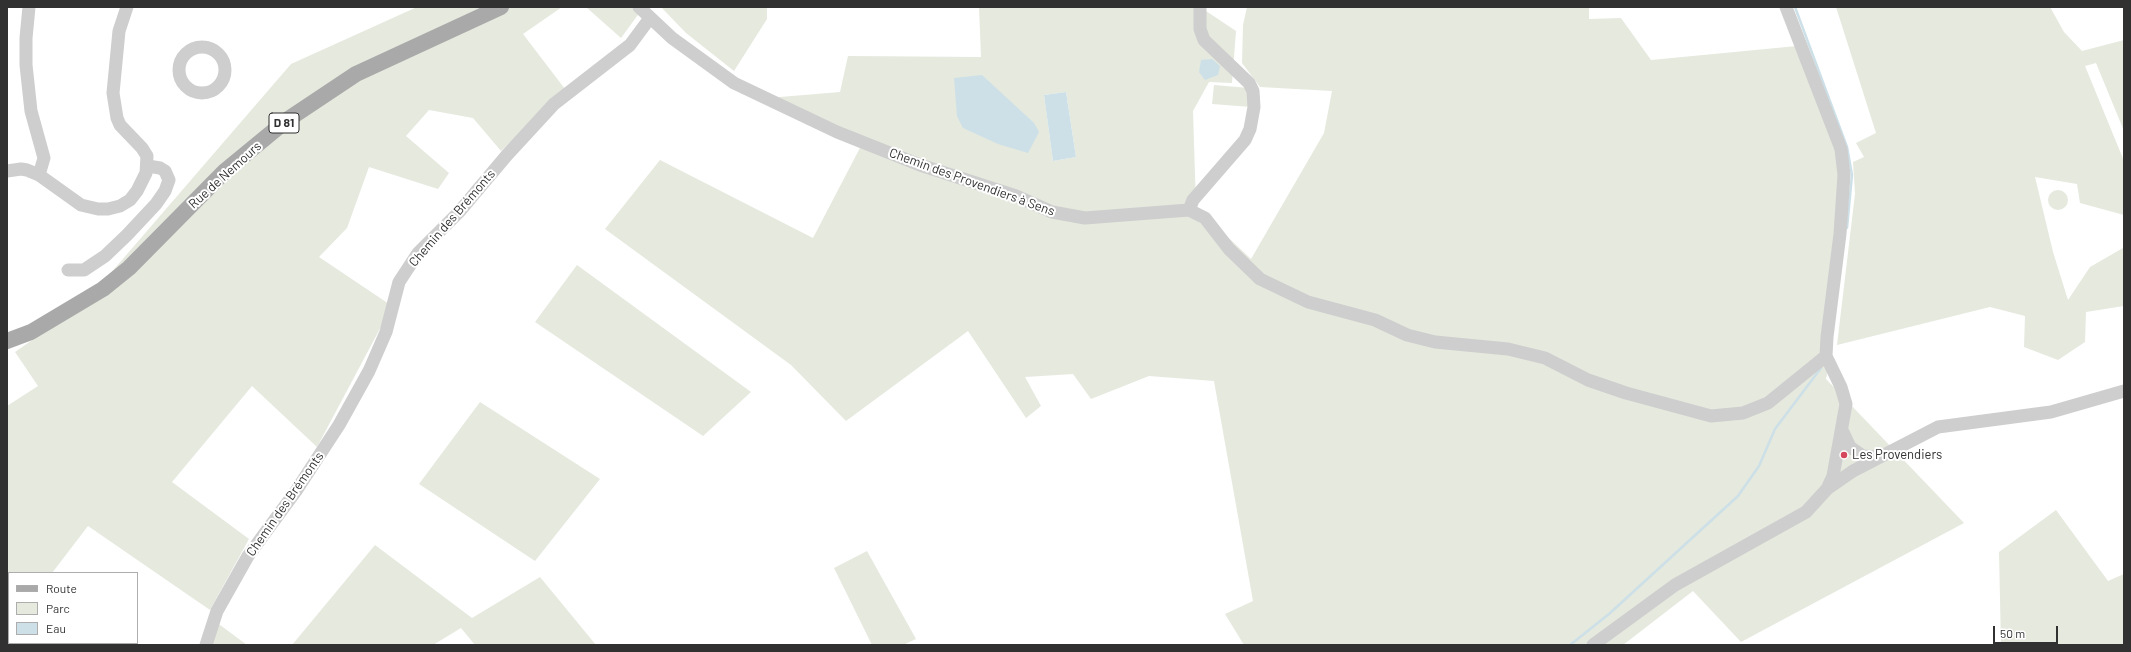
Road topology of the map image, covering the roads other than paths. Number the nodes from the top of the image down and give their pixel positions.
1 (29, 7) edge
2 (126, 7) edge
3 (501, 7) edge
4 (639, 7) edge
5 (1200, 7) edge
6 (1786, 7) edge
7 (650, 18) junction
8 (148, 166) junction
9 (7, 171) edge
10 (39, 175) junction
11 (1189, 210) junction
12 (68, 270) dead end
13 (7, 341) edge
14 (1826, 356) junction
15 (2124, 391) edge
16 (1842, 430) junction
17 (1880, 457) junction
18 (1827, 489) junction
19 (206, 645) edge
20 (1593, 645) edge

1 - 10 street
2 - 8 street
3 - 13 main road, Rue de Nemours / D 81
4 - 7 street, Chemin des Provendiers à Sens
5 - 11 street
6 - 14 street
7 - 11 street, Chemin des Provendiers à Sens
7 - 19 street, Chemin des Brémonts
8 - 10 street
8 - 12 street
9 - 10 street
11 - 14 street
14 - 16 street
15 - 17 street
16 - 17 street
16 - 18 street
17 - 18 street
18 - 20 street

